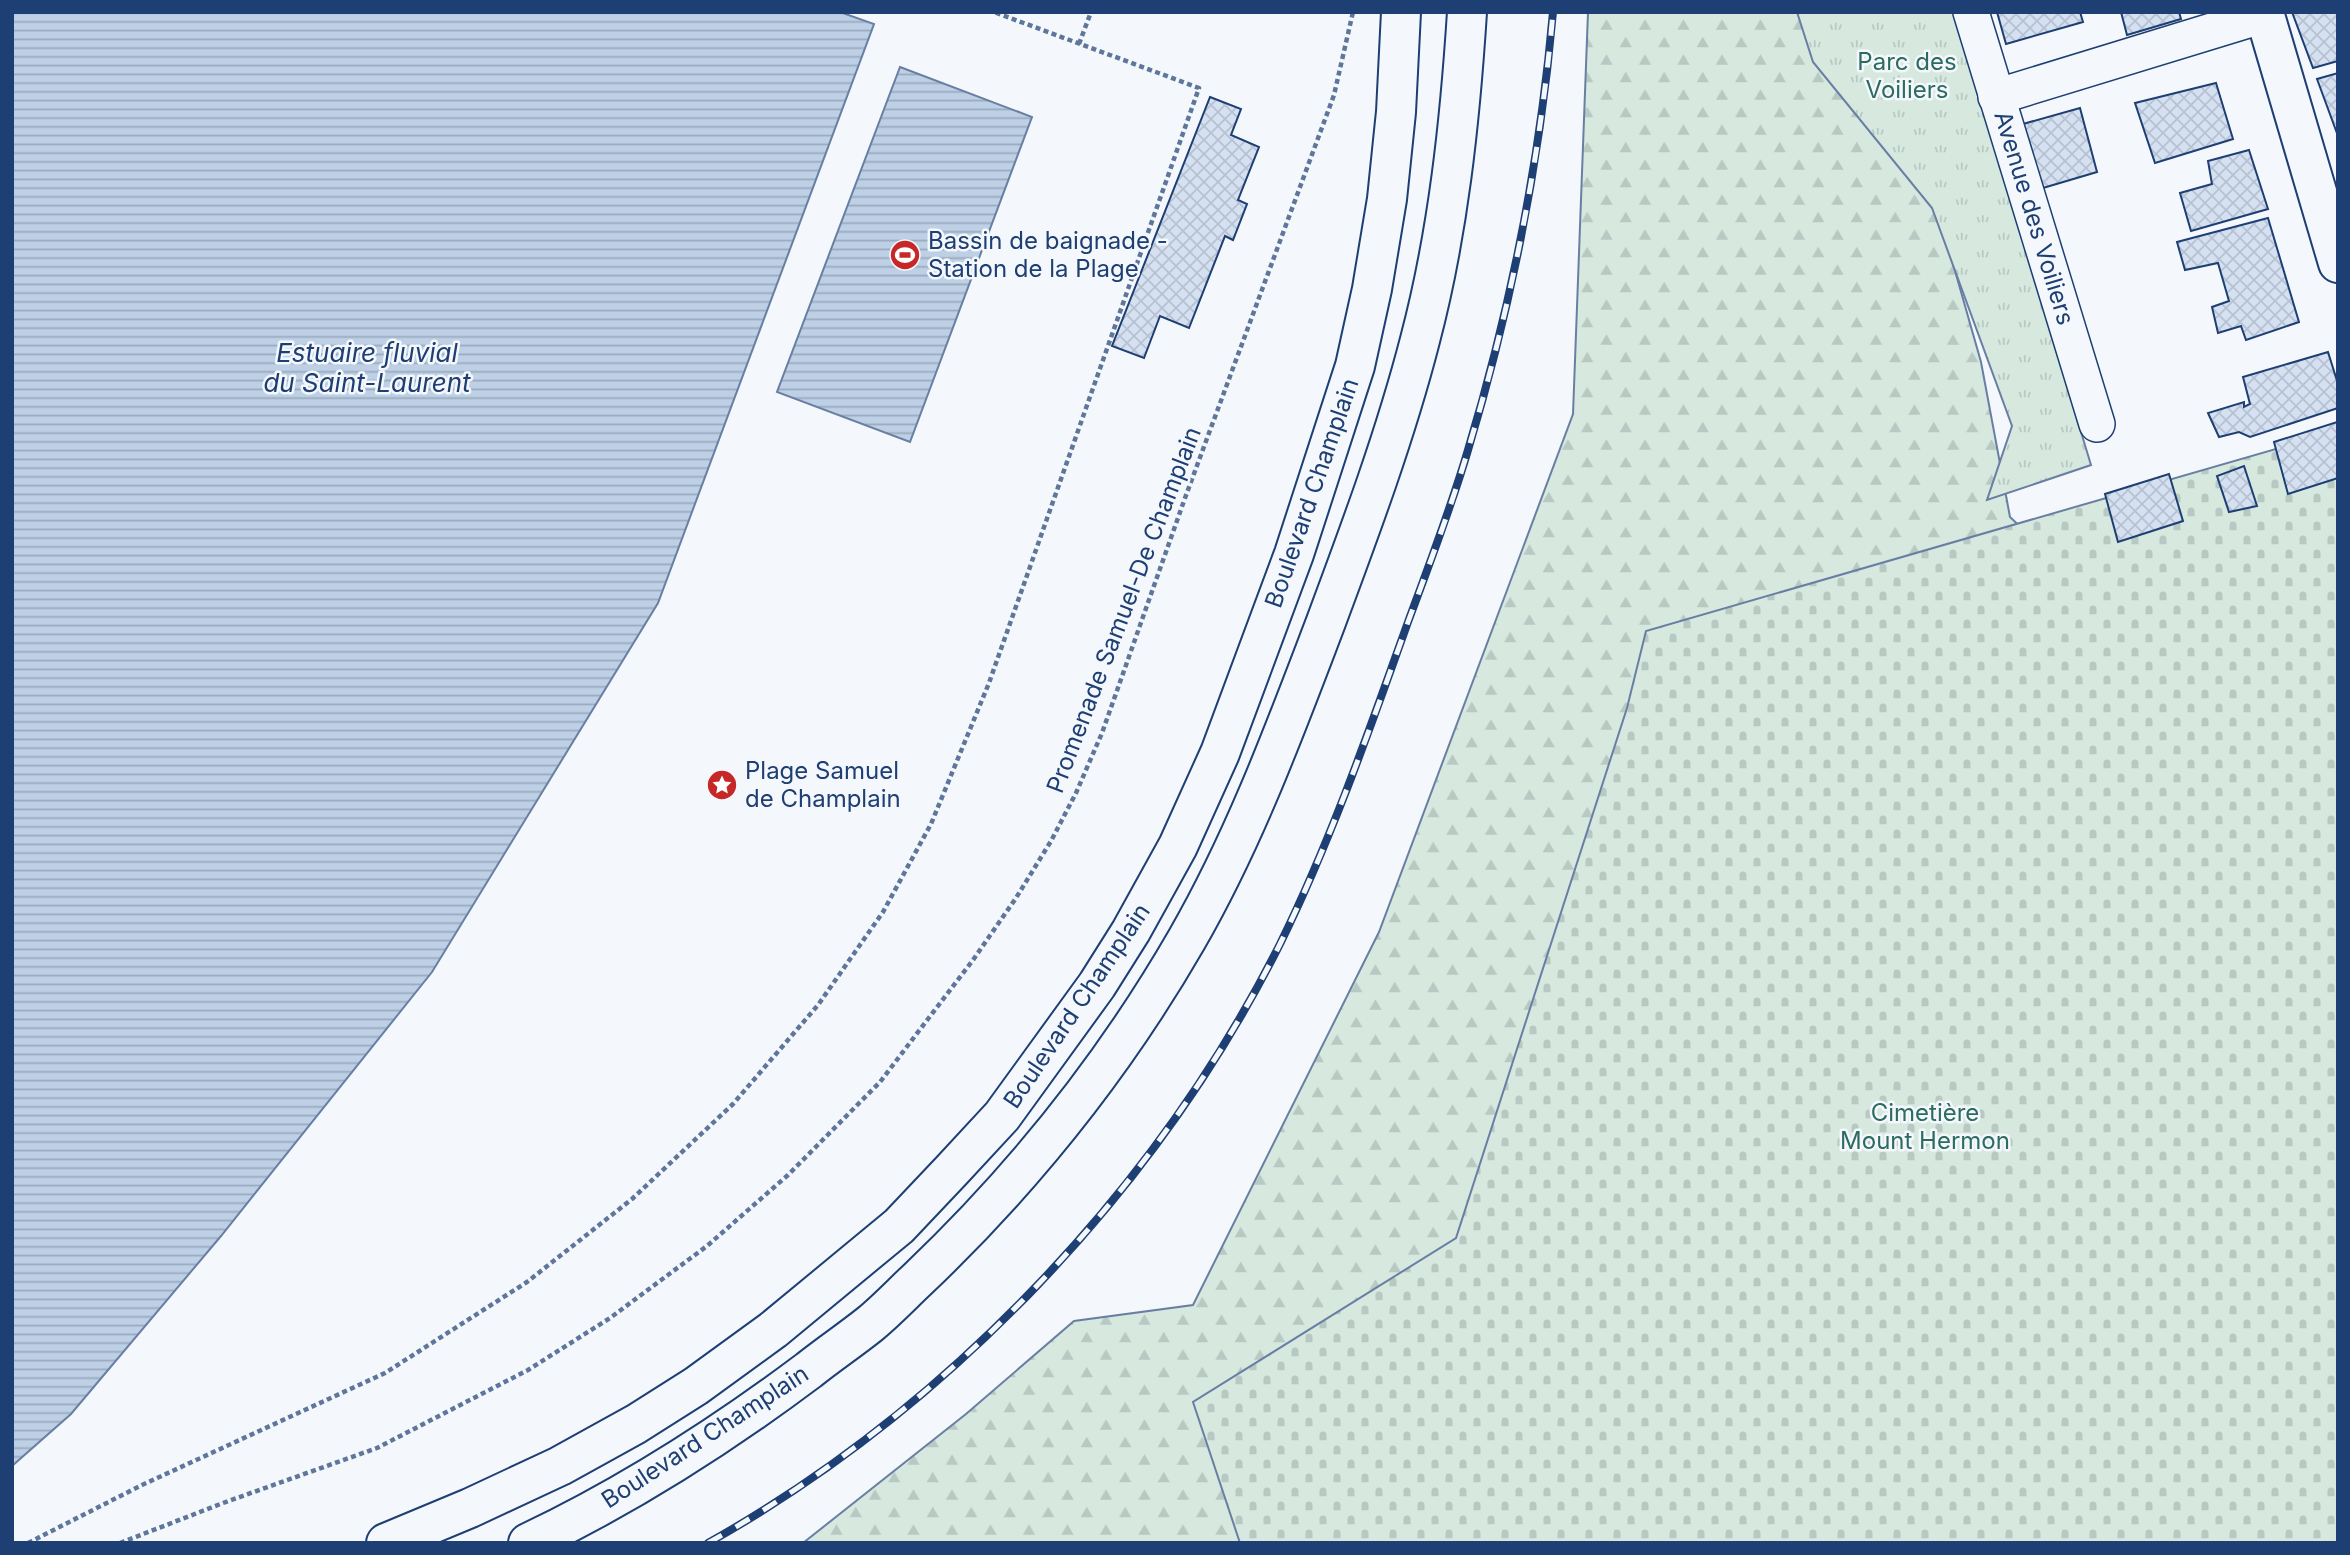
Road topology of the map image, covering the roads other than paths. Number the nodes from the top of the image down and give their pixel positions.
1 (1402, 12) edge
2 (1467, 12) edge
3 (1970, 12) edge
4 (2264, 14) edge
5 (1996, 97) junction
6 (2338, 263) edge
7 (2097, 424) dead end
8 (386, 1543) edge
9 (528, 1543) edge

1 - 8 main road, Boulevard Champlain
2 - 9 main road, Boulevard Champlain
3 - 5 street, Avenue des Voiliers
4 - 5 street
4 - 6 main road
5 - 7 street, Avenue des Voiliers

